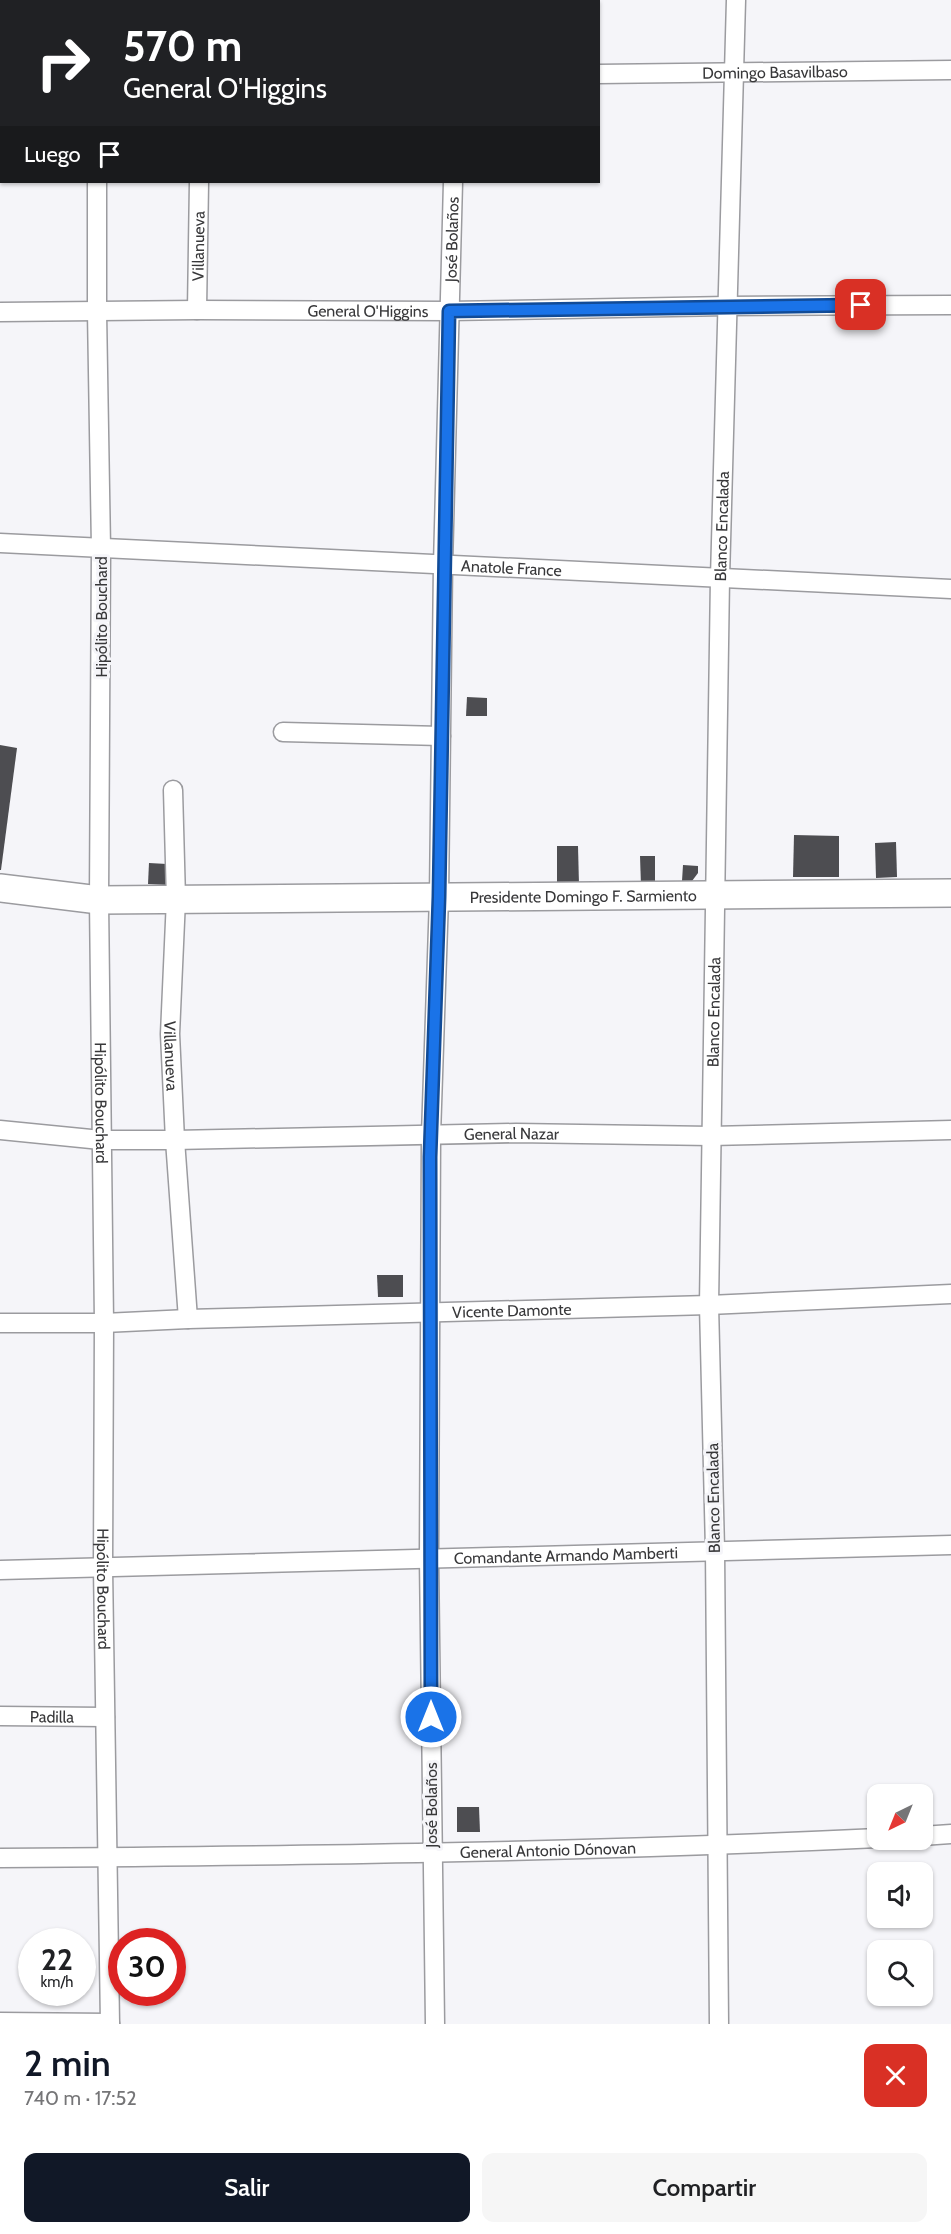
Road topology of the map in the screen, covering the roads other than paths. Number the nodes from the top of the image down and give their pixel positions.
1 (736, 0) edge
2 (951, 70) edge
3 (735, 72) junction
4 (600, 74) edge
5 (97, 183) edge
6 (199, 183) edge
7 (453, 183) edge
8 (951, 304) edge
9 (727, 306) junction
10 (197, 310) junction
11 (449, 311) junction
12 (0, 312) edge
13 (96, 312) junction
14 (0, 543) edge
15 (101, 548) junction
16 (443, 565) junction
17 (720, 578) junction
18 (951, 589) edge
19 (283, 732) dead end
20 (441, 736) junction
21 (173, 790) dead end
22 (0, 888) edge
23 (951, 893) edge
24 (714, 895) junction
25 (439, 897) junction
26 (176, 899) junction
27 (99, 900) junction
28 (951, 1130) edge
29 (0, 1131) edge
30 (431, 1136) junction
31 (711, 1136) junction
32 (101, 1140) junction
33 (175, 1140) junction
34 (951, 1294) edge
35 (708, 1305) junction
36 (429, 1311) junction
37 (188, 1319) junction
38 (0, 1323) edge
39 (104, 1323) junction
40 (951, 1545) edge
41 (715, 1550) junction
42 (429, 1559) junction
43 (103, 1568) junction
44 (0, 1570) edge
45 (0, 1716) edge
46 (105, 1717) junction
47 (951, 1834) edge
48 (933, 1835) edge
49 (867, 1839) edge
50 (719, 1846) junction
51 (432, 1853) junction
52 (0, 1858) edge
53 (108, 1858) junction
54 (0, 2022) edge
55 (110, 2024) edge
56 (435, 2024) edge
57 (719, 2024) edge

1 - 3 street, Blanco Encalada
2 - 3 street, Domingo Basavilbaso
3 - 4 street, Domingo Basavilbaso
3 - 9 street, Blanco Encalada
5 - 13 street, Hipólito Bouchard
6 - 10 street, Villanueva
7 - 11 street, José Bolaños
8 - 9 street, General O'Higgins
9 - 11 street, General O'Higgins
9 - 17 street, Blanco Encalada
10 - 11 street, General O'Higgins
10 - 13 street, General O'Higgins
11 - 16 street, José Bolaños
12 - 13 street, General O'Higgins
13 - 15 street, Hipólito Bouchard
14 - 15 street, Anatole France
15 - 16 street, Anatole France
15 - 27 street, Hipólito Bouchard
16 - 17 street, Anatole France
16 - 20 street, José Bolaños
17 - 18 street, Anatole France
17 - 24 street, Blanco Encalada
19 - 20 street
20 - 25 street, José Bolaños
21 - 26 street, Villanueva
22 - 27 street, Presidente Domingo F. Sarmiento
23 - 24 street, Presidente Domingo F. Sarmiento
24 - 25 street, Presidente Domingo F. Sarmiento
24 - 31 street, Blanco Encalada
25 - 26 street, Presidente Domingo F. Sarmiento
25 - 30 street, José Bolaños
26 - 27 street, Presidente Domingo F. Sarmiento
26 - 33 street, Villanueva
27 - 32 street, Hipólito Bouchard
28 - 31 street, General Nazar
29 - 32 street, General Nazar
30 - 31 street, General Nazar
30 - 33 street, General Nazar
30 - 36 street, José Bolaños
31 - 35 street, Blanco Encalada
32 - 33 street, General Nazar
32 - 39 street, Hipólito Bouchard
33 - 37 street, Villanueva
34 - 35 street, Vicente Damonte
35 - 36 street, Vicente Damonte
35 - 41 street, Blanco Encalada
36 - 37 street, Vicente Damonte
36 - 42 street, José Bolaños
37 - 39 street, Vicente Damonte
38 - 39 street, Vicente Damonte
39 - 43 street, Hipólito Bouchard
40 - 41 street, Comandante Armando Mamberti
41 - 42 street, Comandante Armando Mamberti
41 - 50 street, Blanco Encalada
42 - 43 street, Comandante Armando Mamberti
42 - 51 street, José Bolaños
43 - 44 street, Comandante Armando Mamberti
43 - 46 street, Hipólito Bouchard
45 - 46 street, Padilla
46 - 53 street, Hipólito Bouchard
47 - 48 street
49 - 50 street, General Antonio Dónovan
50 - 51 street, General Antonio Dónovan
50 - 57 street, Blanco Encalada
51 - 53 street, General Antonio Dónovan
51 - 56 street, José Bolaños
52 - 53 street, General Antonio Dónovan
53 - 55 street, Hipólito Bouchard
54 - 55 street

